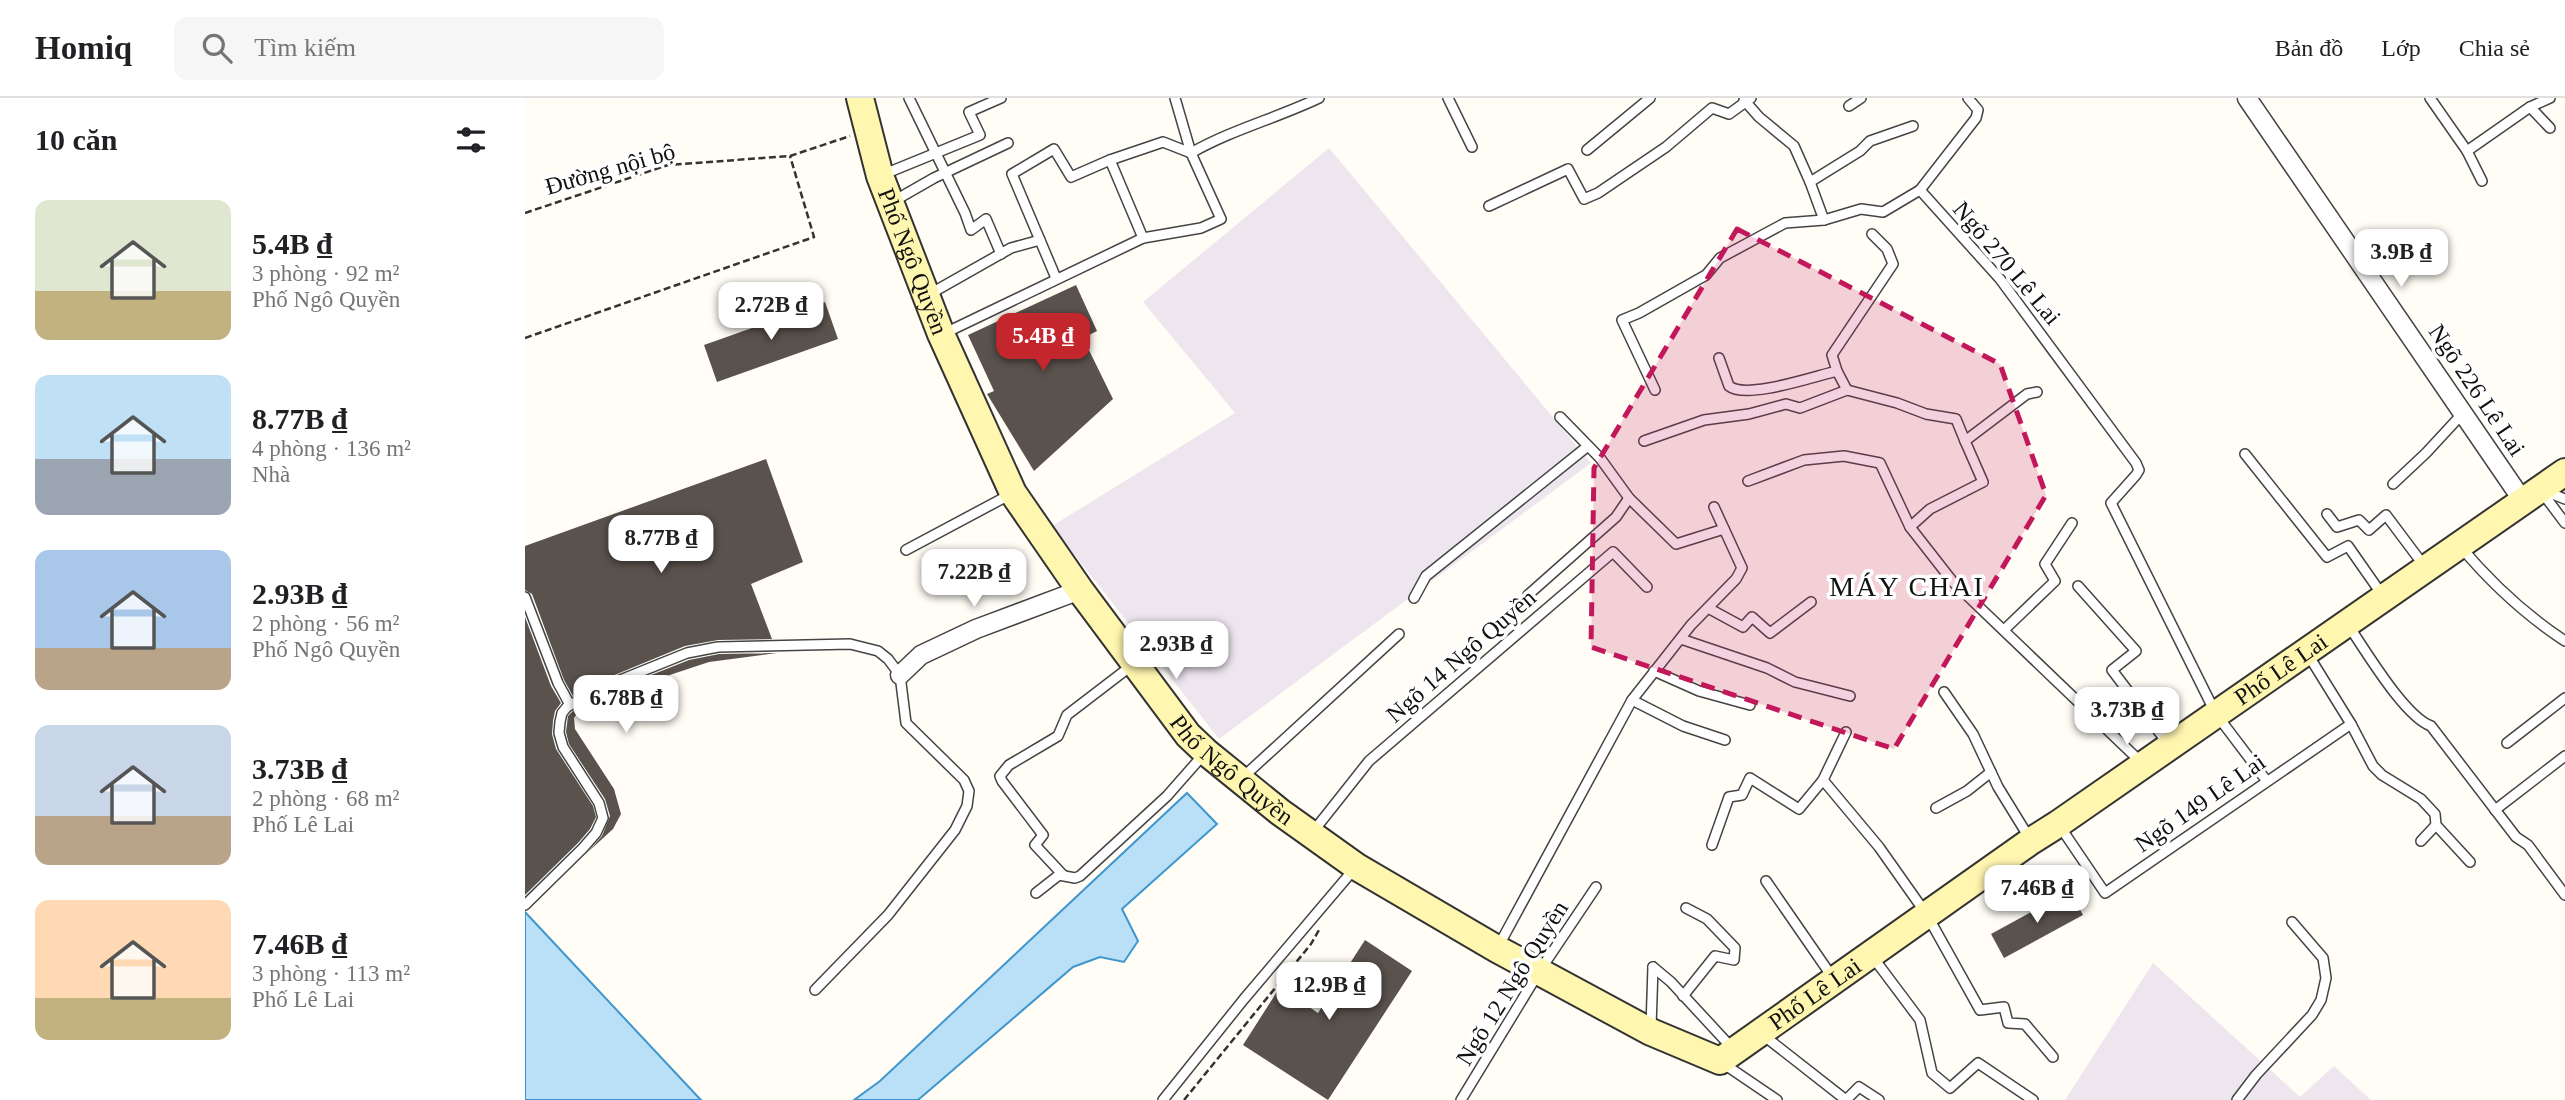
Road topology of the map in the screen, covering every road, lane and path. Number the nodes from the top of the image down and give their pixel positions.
1 (860, 98) edge
2 (910, 98) edge
3 (1002, 98) edge
4 (1175, 98) edge
5 (1319, 98) edge
6 (1448, 98) edge
7 (1650, 98) edge
8 (1861, 98) edge
9 (1968, 98) edge
10 (2247, 98) edge
11 (2431, 98) edge
12 (2550, 98) edge
13 (1746, 100) edge
14 (1849, 106) dead end
15 (2530, 107) junction
16 (1913, 126) dead end
17 (2550, 128) dead end
18 (870, 129) junction
19 (1008, 143) dead end
20 (1472, 147) dead end
21 (1587, 150) dead end
22 (2467, 151) junction
23 (935, 152) junction
24 (1191, 153) junction
25 (789, 156) junction
26 (1110, 160) junction
27 (945, 173) junction
28 (880, 176) junction
29 (2482, 181) dead end
30 (1810, 182) junction
31 (1920, 190) junction
32 (891, 203) junction
33 (1489, 206) dead end
34 (525, 213) edge
35 (1825, 220) junction
36 (1872, 234) dead end
37 (1143, 238) junction
38 (1040, 240) junction
39 (1001, 254) junction
40 (1056, 278) junction
41 (926, 295) junction
42 (941, 334) junction
43 (525, 338) edge
44 (1719, 358) dead end
45 (1836, 371) junction
46 (1655, 390) dead end
47 (1847, 390) junction
48 (2037, 392) dead end
49 (2463, 413) junction
50 (1560, 417) dead end
51 (1644, 441) dead end
52 (1965, 442) junction
53 (1588, 446) junction
54 (2245, 454) dead end
55 (2565, 472) edge
56 (1748, 481) dead end
57 (2393, 484) dead end
58 (1013, 494) junction
59 (2532, 495) junction
60 (1629, 498) junction
61 (2565, 499) edge
62 (1714, 507) dead end
63 (2327, 514) dead end
64 (2072, 523) dead end
65 (2565, 523) edge
66 (1910, 527) junction
67 (1724, 529) junction
68 (2459, 545) junction
69 (906, 550) dead end
70 (2427, 568) junction
71 (2078, 586) dead end
72 (1647, 587) dead end
73 (1080, 590) junction
74 (1528, 595) dead end
75 (525, 597) edge
76 (1414, 598) dead end
77 (2384, 598) junction
78 (1811, 602) dead end
79 (1708, 608) junction
80 (2347, 624) junction
81 (2004, 630) junction
82 (1399, 634) dead end
83 (1681, 639) junction
84 (2565, 641) edge
85 (2307, 652) junction
86 (1133, 664) junction
87 (1654, 671) junction
88 (900, 675) junction
89 (1944, 692) dead end
90 (1850, 696) dead end
91 (2565, 698) edge
92 (1632, 700) junction
93 (570, 705) junction
94 (1750, 705) dead end
95 (2216, 714) junction
96 (2351, 724) junction
97 (1846, 732) dead end
98 (1725, 740) dead end
99 (2507, 743) dead end
100 (2170, 747) junction
101 (1206, 752) junction
102 (2565, 756) edge
103 (2143, 764) junction
104 (1991, 772) junction
105 (1241, 779) junction
106 (1823, 780) junction
107 (2266, 780) junction
108 (1936, 808) dead end
109 (2495, 810) junction
110 (2058, 824) junction
111 (2436, 825) junction
112 (1311, 835) junction
113 (2031, 841) junction
114 (2421, 841) dead end
115 (1712, 845) dead end
116 (2470, 862) dead end
117 (1356, 867) junction
118 (1063, 875) junction
119 (1766, 881) dead end
120 (1596, 887) dead end
121 (1036, 893) dead end
122 (2565, 895) edge
123 (525, 905) edge
124 (1686, 908) dead end
125 (1927, 915) junction
126 (1324, 922) dead end
127 (2292, 922) dead end
128 (1497, 949) junction
129 (1871, 955) junction
130 (1539, 972) junction
131 (1834, 980) junction
132 (815, 990) dead end
133 (1683, 996) junction
134 (1651, 1032) junction
135 (1759, 1032) junction
136 (1726, 1055) junction
137 (2053, 1057) dead end
138 (1163, 1100) edge
139 (1184, 1100) edge
140 (1461, 1100) edge
141 (1777, 1100) edge
142 (1879, 1100) edge
143 (2033, 1100) edge
144 (2237, 1100) edge

1 - 18 street, Phố Ngô Quyền
2 - 23 lane
3 - 23 lane
4 - 24 lane
5 - 24 lane
6 - 20 lane
7 - 21 lane
8 - 14 lane
9 - 31 lane
10 - 49 street, Ngõ 226 Lê Lai
11 - 22 lane
12 - 15 lane
13 - 30 lane
13 - 33 lane
15 - 17 lane
15 - 22 lane
16 - 30 lane
18 - 25 path, Đường nội bộ
18 - 28 street, Phố Ngô Quyền
19 - 27 lane
22 - 29 lane
23 - 27 lane
23 - 28 lane
24 - 26 lane
24 - 37 lane
25 - 34 path, Đường nội bộ
25 - 43 path
26 - 37 lane
26 - 38 lane
27 - 32 lane
27 - 39 lane
28 - 32 street, Phố Ngô Quyền
30 - 35 lane
31 - 35 lane, Ngõ 270 Lê Lai
31 - 95 lane, Ngõ 270 Lê Lai
32 - 41 street, Phố Ngô Quyền
35 - 46 lane, Ngõ 270 Lê Lai
36 - 45 lane
37 - 40 lane
38 - 39 lane
38 - 40 lane
39 - 41 lane
40 - 42 lane
41 - 42 street, Phố Ngô Quyền
42 - 58 street, Phố Ngô Quyền
44 - 45 lane
45 - 47 lane
47 - 51 lane
47 - 52 lane
48 - 52 lane
49 - 57 lane
49 - 59 street, Ngõ 226 Lê Lai
50 - 53 lane
52 - 66 lane
53 - 60 lane
53 - 76 lane
54 - 77 lane
55 - 59 street, Phố Lê Lai
56 - 66 lane
58 - 69 lane
58 - 73 street, Phố Ngô Quyền
59 - 61 lane
59 - 65 lane
59 - 68 street, Phố Lê Lai
60 - 67 lane
60 - 74 lane
62 - 67 lane
63 - 70 lane
64 - 81 lane
66 - 81 lane
67 - 79 lane
68 - 70 street, Phố Lê Lai
68 - 84 lane
70 - 77 street, Phố Lê Lai
71 - 100 lane
72 - 112 lane, Ngõ 14 Ngô Quyền
73 - 86 street, Phố Ngô Quyền
73 - 88 street
75 - 93 lane
77 - 80 street, Phố Lê Lai
78 - 79 lane
79 - 83 lane
80 - 85 street, Phố Lê Lai
80 - 109 lane
81 - 103 lane
82 - 105 lane
83 - 87 lane
83 - 90 lane
85 - 95 street, Phố Lê Lai
85 - 96 lane
86 - 101 street, Phố Ngô Quyền
86 - 118 lane
87 - 92 lane
87 - 94 lane
88 - 93 lane
88 - 132 lane
89 - 104 lane
91 - 99 lane
92 - 98 lane
92 - 128 lane
93 - 123 lane
95 - 100 street, Phố Lê Lai
95 - 107 lane
96 - 107 lane, Ngõ 149 Lê Lai
96 - 111 lane
97 - 106 lane
100 - 103 street, Phố Lê Lai
101 - 105 street, Phố Ngô Quyền
101 - 118 lane
102 - 109 lane
103 - 110 street, Phố Lê Lai
104 - 108 lane
104 - 113 lane
105 - 112 street, Phố Ngô Quyền
106 - 115 lane
106 - 125 lane
107 - 110 lane, Ngõ 149 Lê Lai
109 - 122 lane
110 - 113 street, Phố Lê Lai
111 - 114 lane
111 - 116 lane
112 - 117 street, Phố Ngô Quyền
113 - 125 street, Phố Lê Lai
117 - 128 street, Phố Ngô Quyền
117 - 138 lane
118 - 121 lane
119 - 131 lane
120 - 130 lane, Ngõ 12 Ngô Quyền
124 - 133 lane
125 - 129 street, Phố Lê Lai
125 - 137 lane
126 - 139 path
127 - 144 lane
128 - 130 street, Phố Ngô Quyền
129 - 131 street, Phố Lê Lai
129 - 143 lane
130 - 134 street, Phố Ngô Quyền
130 - 140 lane, Ngõ 12 Ngô Quyền
131 - 135 street, Phố Lê Lai
133 - 134 lane
133 - 136 lane
134 - 136 street, Phố Ngô Quyền
135 - 136 street, Phố Lê Lai
135 - 142 lane
136 - 141 lane

